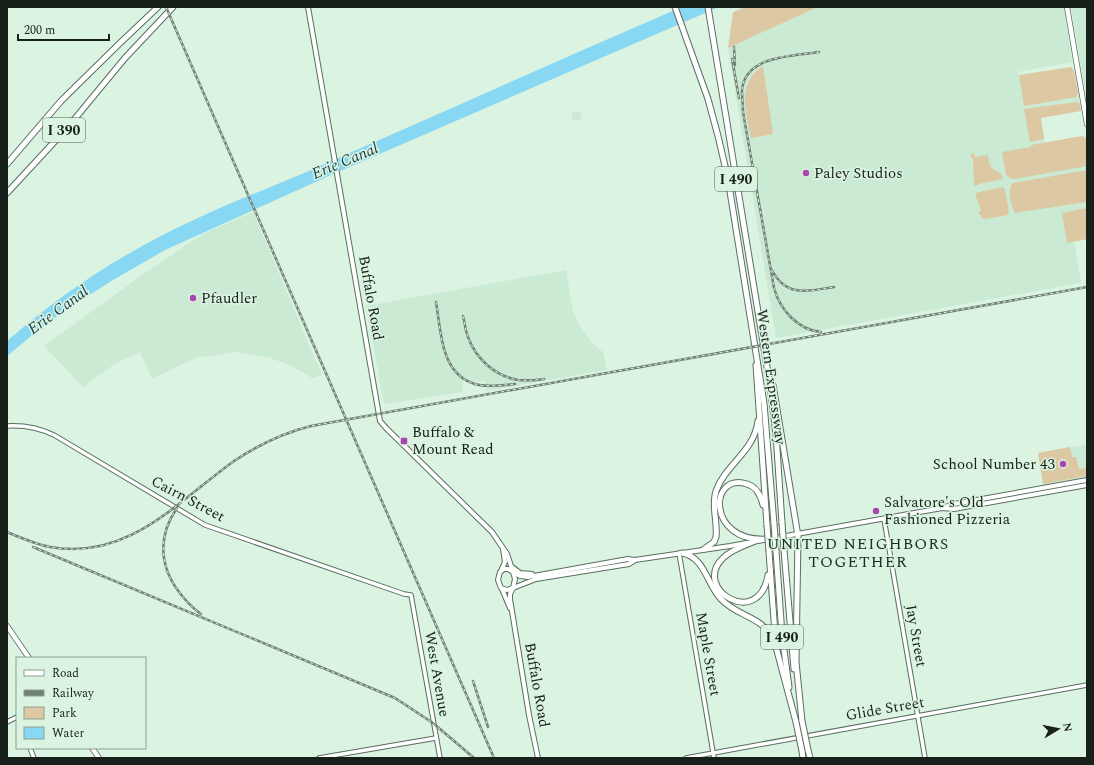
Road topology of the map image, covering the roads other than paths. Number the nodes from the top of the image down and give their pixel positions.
1 (158, 7) edge
2 (173, 7) edge
3 (308, 7) edge
4 (675, 7) edge
5 (708, 7) edge
6 (1067, 7) edge
7 (1087, 124) edge
8 (7, 164) edge
9 (7, 193) edge
10 (753, 332) junction
11 (762, 336) junction
12 (758, 404) junction
13 (7, 426) edge
14 (1087, 480) edge
15 (1087, 486) edge
16 (942, 508) junction
17 (884, 519) junction
18 (767, 525) junction
19 (798, 534) junction
20 (767, 540) junction
21 (753, 542) junction
22 (502, 545) junction
23 (704, 549) junction
24 (769, 552) junction
25 (680, 553) junction
26 (635, 560) junction
27 (512, 567) junction
28 (500, 572) junction
29 (513, 572) junction
30 (538, 574) junction
31 (502, 588) junction
32 (513, 588) junction
33 (411, 595) joint
34 (513, 616) junction
35 (7, 626) edge
36 (777, 651) junction
37 (28, 657) edge
38 (1087, 686) edge
39 (918, 716) junction
40 (16, 718) edge
41 (802, 721) junction
42 (7, 722) edge
43 (796, 722) junction
44 (436, 738) junction
45 (93, 749) edge
46 (713, 753) junction
47 (99, 758) edge
48 (318, 758) edge
49 (440, 758) edge
50 (538, 758) edge
51 (686, 758) edge
52 (714, 758) edge
53 (803, 758) edge
54 (810, 758) edge
55 (925, 758) edge

1 - 8 highway, I 390
2 - 9 highway, I 390
3 - 22 main road, Buffalo Road
4 - 10 highway, Western Expressway / I 490
5 - 11 highway, Western Expressway / I 490
6 - 7 main road
10 - 12 highway
10 - 43 highway, Western Expressway / I 490, bridge
11 - 19 highway
11 - 41 highway, Western Expressway / I 490, bridge
12 - 18 highway
12 - 23 highway
13 - 33 street, Cairn Street
14 - 16 main road
15 - 16 main road
16 - 17 main road
17 - 19 main road
17 - 39 street, Jay Street
18 - 20 highway
18 - 24 highway, bridge
19 - 20 main road
19 - 41 highway
20 - 21 main road
21 - 23 main road
21 - 24 highway
22 - 27 main road, Buffalo Road
22 - 28 main road
23 - 25 main road
24 - 36 highway
25 - 26 main road
25 - 36 highway
25 - 46 street, Maple Street
26 - 30 main road
26 - 32 main road
27 - 29 main road, Buffalo Road
27 - 30 main road
28 - 29 main road
28 - 31 main road
29 - 30 main road
29 - 32 main road
31 - 32 main road
31 - 34 main road, Buffalo Road
32 - 34 main road, Buffalo Road
33 - 44 street, West Avenue
34 - 50 main road, Buffalo Road
35 - 37 main road
36 - 43 highway
38 - 39 street, Glide Street
39 - 46 street, Glide Street
39 - 55 street, Jay Street
40 - 42 street
41 - 54 highway, Western Expressway / I 490, bridge
43 - 53 highway, Western Expressway / I 490, bridge
44 - 48 street
44 - 49 street, West Avenue
45 - 47 main road
46 - 51 street, Glide Street
46 - 52 street, Maple Street

